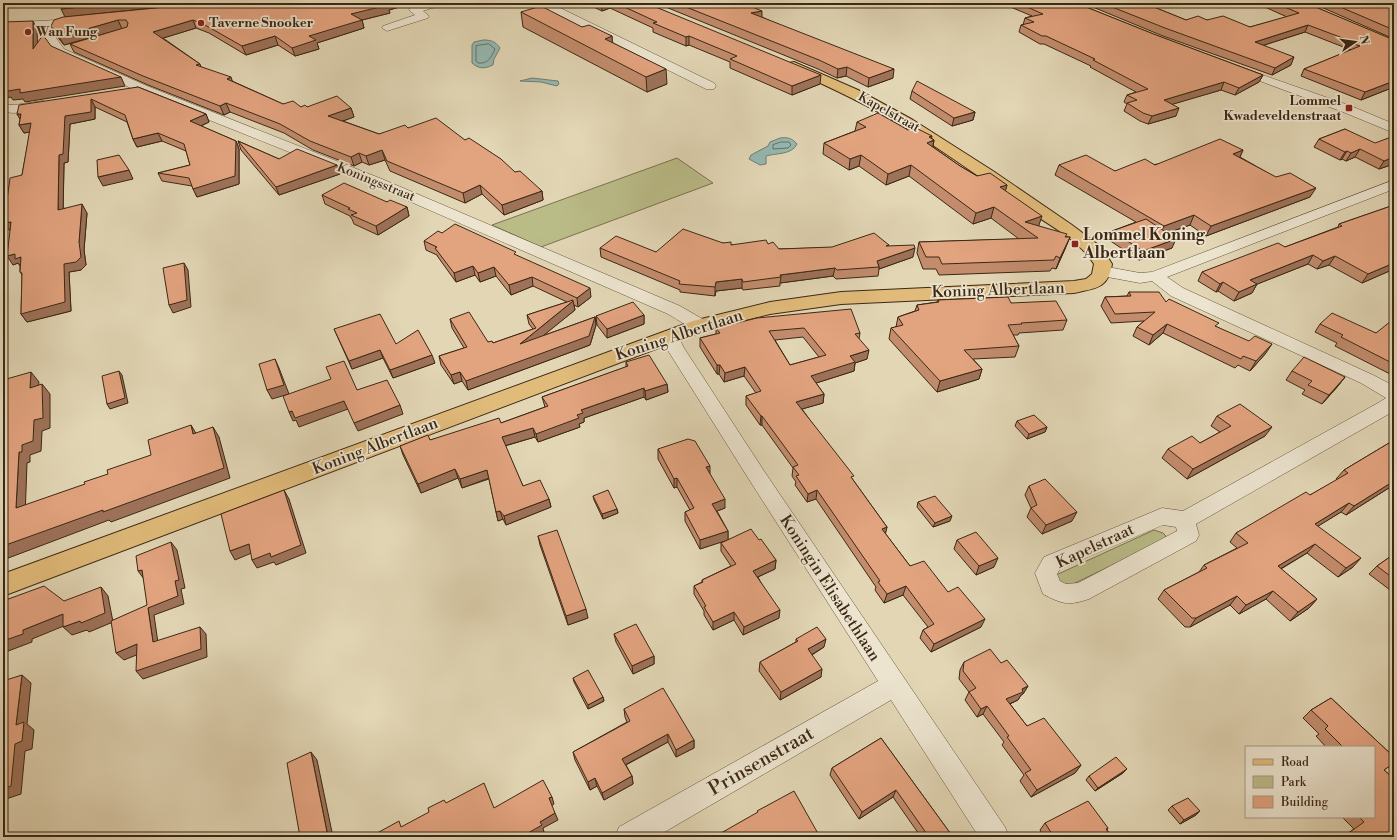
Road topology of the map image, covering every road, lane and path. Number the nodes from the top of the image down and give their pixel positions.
1 (437, 3) edge
2 (567, 3) edge
3 (547, 6) edge
4 (62, 9) edge
5 (77, 20) edge
6 (57, 23) junction
7 (3, 26) edge
8 (387, 28) dead end
9 (74, 47) edge
10 (60, 51) junction
11 (782, 61) edge
12 (1224, 64) edge
13 (710, 86) dead end
14 (143, 89) junction
15 (120, 93) edge
16 (57, 103) edge
17 (9, 108) edge
18 (3, 118) edge
19 (1394, 129) edge
20 (1394, 184) edge
21 (1102, 271) junction
22 (1155, 276) junction
23 (700, 325) junction
24 (670, 336) junction
25 (1394, 394) edge
26 (1394, 401) edge
27 (1184, 520) junction
28 (3, 585) edge
29 (894, 685) junction
30 (629, 837) edge
31 (994, 837) edge

1 - 8 street
2 - 3 street
3 - 13 street
4 - 6 street
5 - 6 street
6 - 7 street
6 - 10 street, Koningsstraat
9 - 10 street
10 - 14 street, Koningsstraat
11 - 21 main road, Kapelstraat
12 - 19 street
14 - 15 street
14 - 23 street, Koningsstraat
16 - 17 street
17 - 18 street
20 - 22 street
21 - 22 street
21 - 23 main road, Koning Albertlaan
22 - 25 street
23 - 24 main road, Koning Albertlaan
24 - 28 main road, Koning Albertlaan
24 - 29 street, Koningin Elisabethlaan
26 - 27 street
27 - 27 street, Kapelstraat
29 - 30 street, Prinsenstraat
29 - 31 street, Koningin Elisabethlaan

